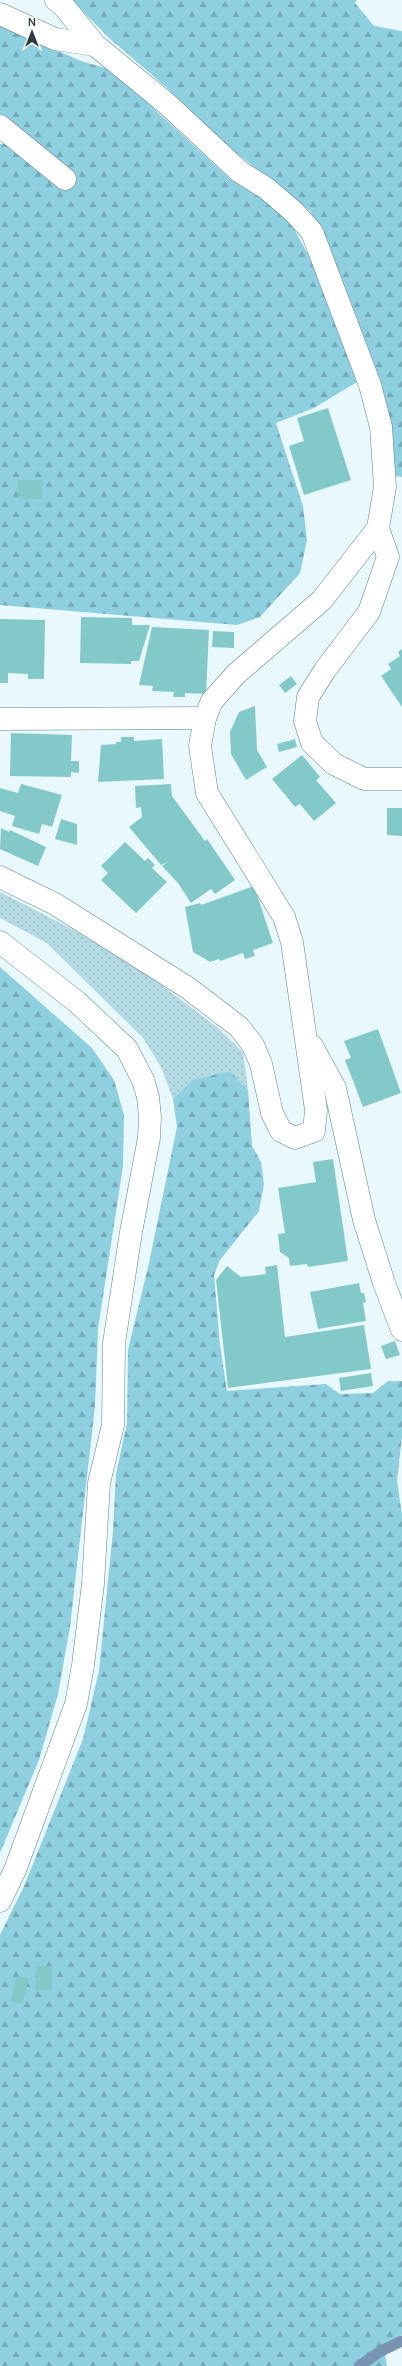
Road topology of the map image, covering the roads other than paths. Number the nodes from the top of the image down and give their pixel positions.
1 (56, 0) edge
2 (0, 14) edge
3 (96, 45) junction
4 (0, 126) edge
5 (65, 179) dead end
6 (378, 528) junction
7 (205, 718) junction
8 (0, 719) edge
9 (402, 780) edge
10 (0, 877) edge
11 (0, 942) edge
12 (306, 1036) junction
13 (402, 1330) edge
14 (0, 1901) edge

1 - 3 street
2 - 3 street
3 - 6 street
4 - 5 street
6 - 7 street
6 - 9 street
7 - 8 street
7 - 12 street
10 - 12 street
11 - 14 street
12 - 13 street

